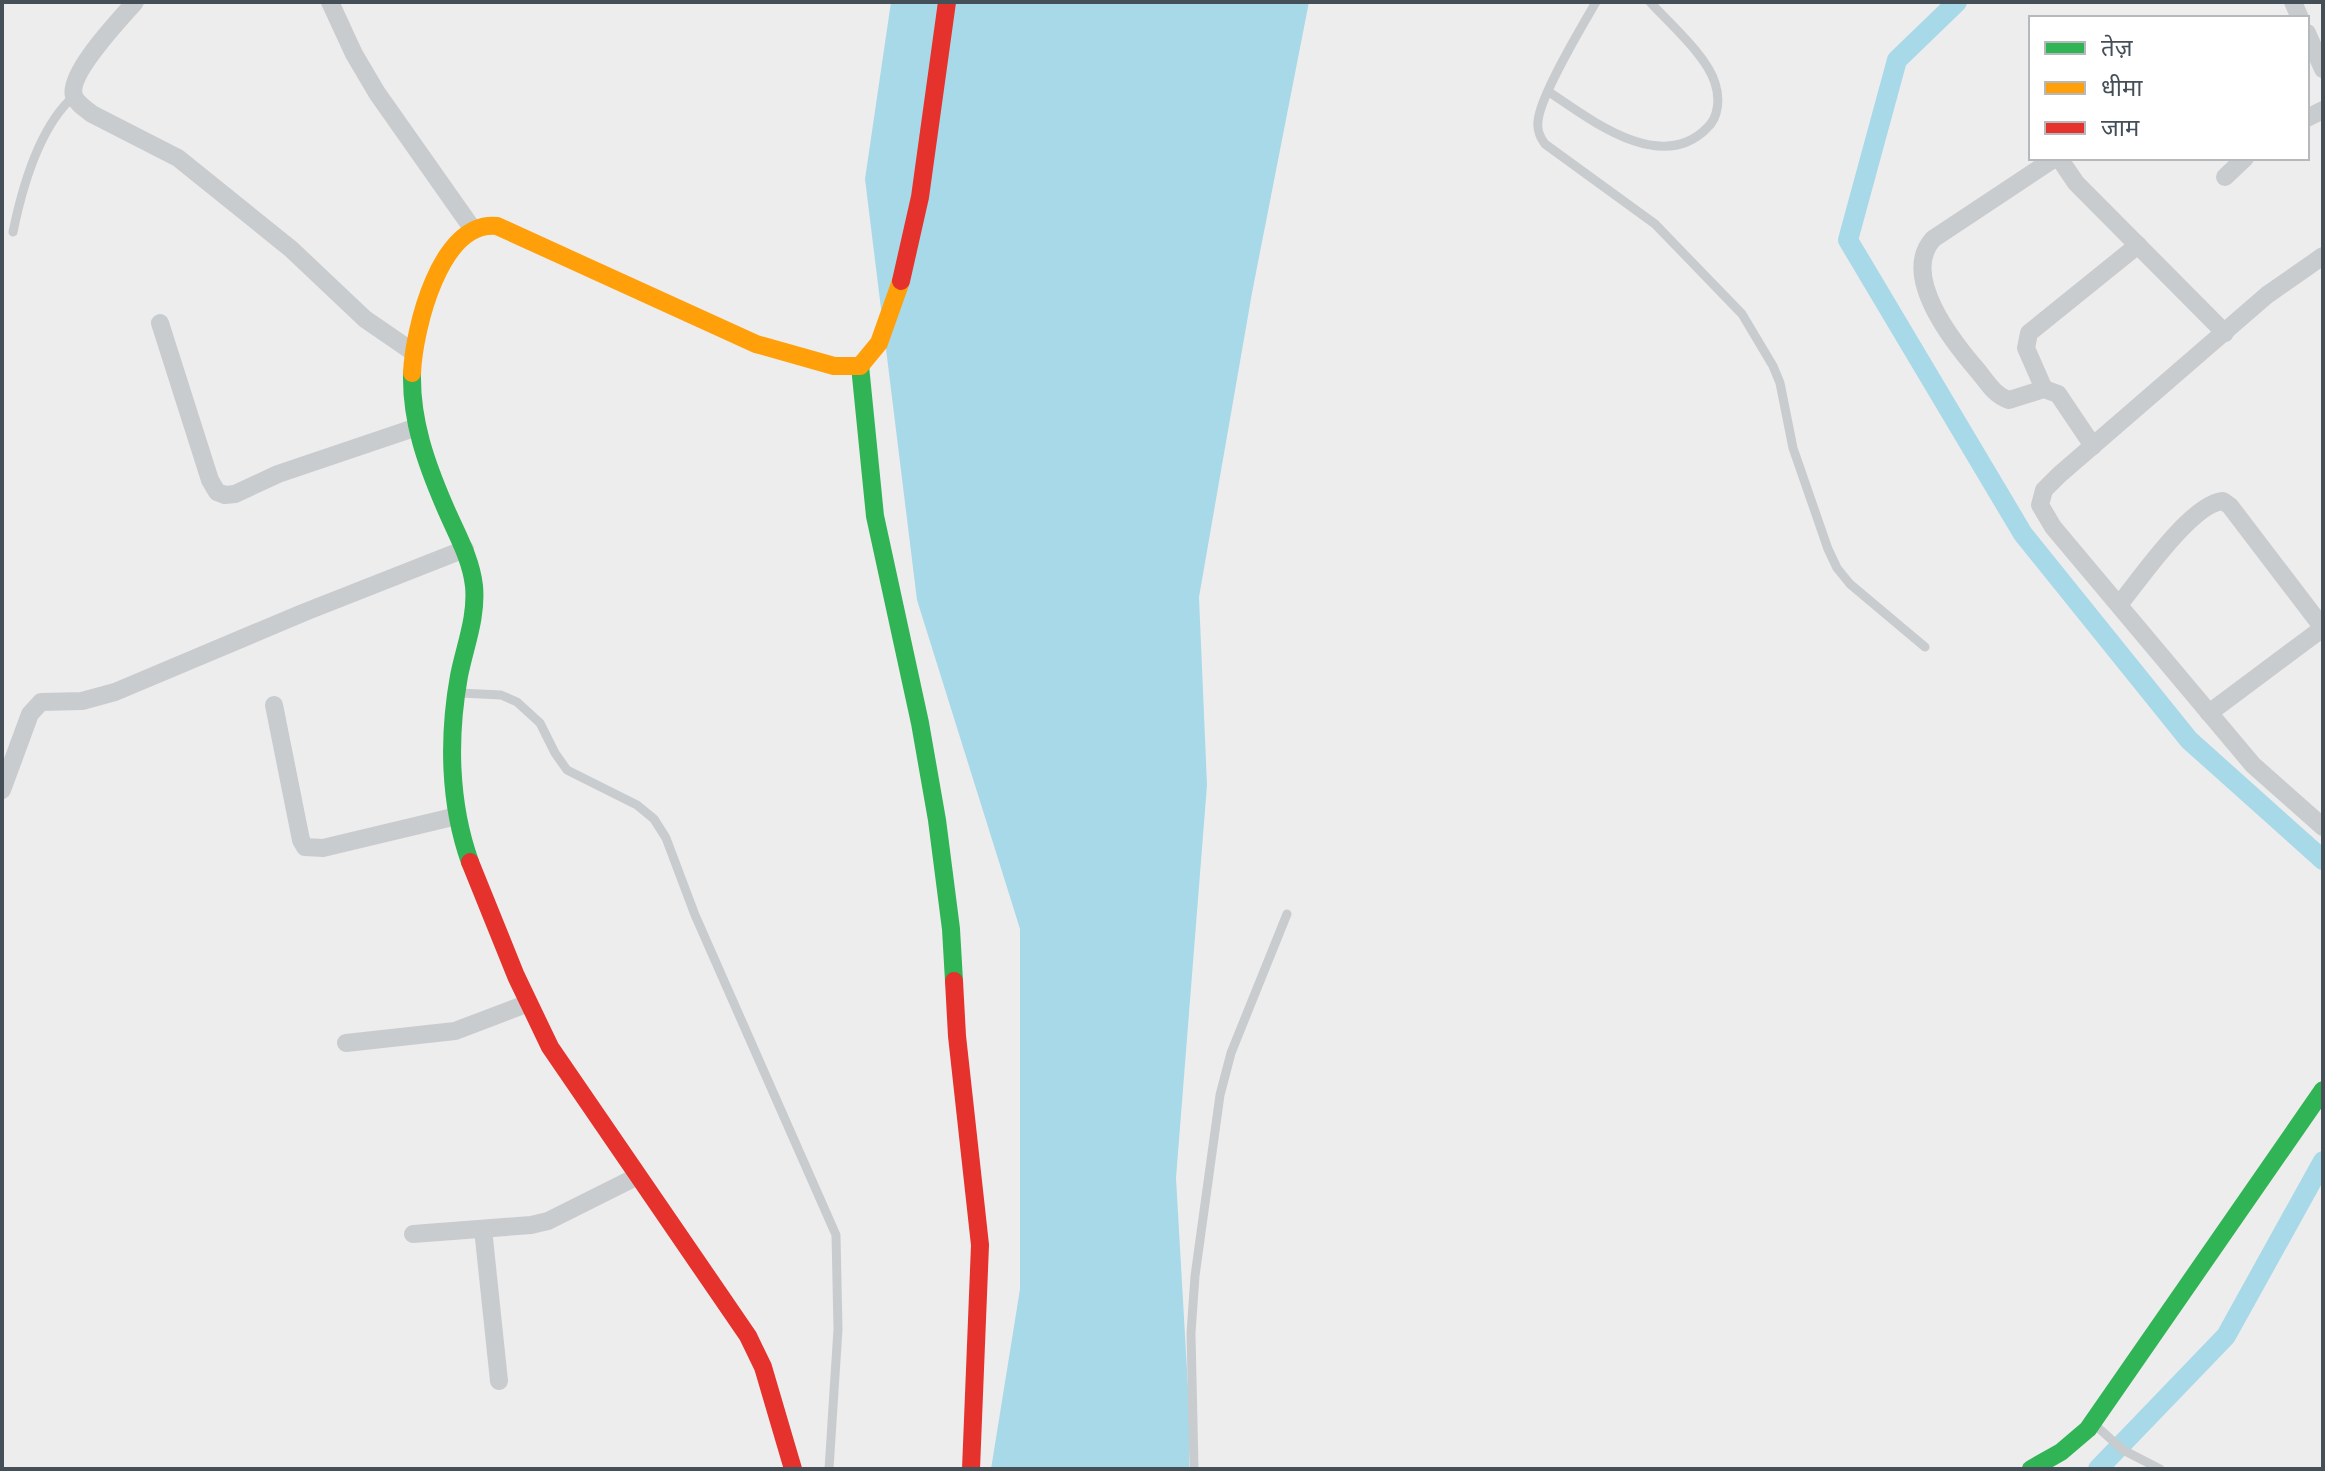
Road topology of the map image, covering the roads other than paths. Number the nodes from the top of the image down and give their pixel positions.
1 (135, 2) edge
2 (330, 2) edge
3 (947, 2) edge
4 (1596, 2) edge
5 (1650, 2) edge
6 (2309, 38) edge
7 (2323, 69) edge
8 (1549, 92) junction
9 (74, 96) junction
10 (2054, 160) edge
11 (2059, 160) edge
12 (2243, 160) edge
13 (2225, 177) dead end
14 (472, 228) junction
15 (13, 232) dead end
16 (2138, 245) junction
17 (2323, 256) edge
18 (160, 323) dead end
19 (2225, 333) junction
20 (413, 352) junction
21 (860, 366) junction
22 (2044, 389) junction
23 (417, 427) junction
24 (2093, 446) junction
25 (465, 549) junction
26 (2119, 605) junction
27 (2323, 628) edge
28 (1925, 647) dead end
29 (456, 693) junction
30 (274, 705) dead end
31 (2209, 713) junction
32 (2, 790) edge
33 (457, 816) junction
34 (2323, 827) edge
35 (1287, 914) dead end
36 (526, 1004) junction
37 (346, 1043) dead end
38 (2323, 1090) edge
39 (638, 1176) junction
40 (483, 1229) junction
41 (413, 1234) dead end
42 (499, 1381) dead end
43 (2097, 1428) junction
44 (793, 1469) edge
45 (829, 1469) edge
46 (971, 1469) edge
47 (1194, 1469) edge
48 (2031, 1469) edge
49 (2160, 1469) edge

1 - 9 street
2 - 14 street
3 - 21 street
4 - 8 lane
5 - 8 lane
6 - 7 street
8 - 28 lane
9 - 15 lane
9 - 20 street
10 - 22 street
11 - 16 street
12 - 13 street
14 - 20 street
14 - 21 street
16 - 19 street
16 - 22 street
17 - 19 street
18 - 23 street
19 - 24 street
20 - 23 street
21 - 46 street
22 - 24 street
23 - 25 street
24 - 26 street
25 - 29 street
25 - 32 street
26 - 27 street
26 - 31 street
27 - 31 street
29 - 33 street
29 - 45 lane
30 - 33 street
31 - 34 street
33 - 36 street
35 - 47 lane
36 - 37 street
36 - 39 street
38 - 43 street
39 - 40 street
39 - 44 street
40 - 41 street
40 - 42 street
43 - 48 street
43 - 49 lane

